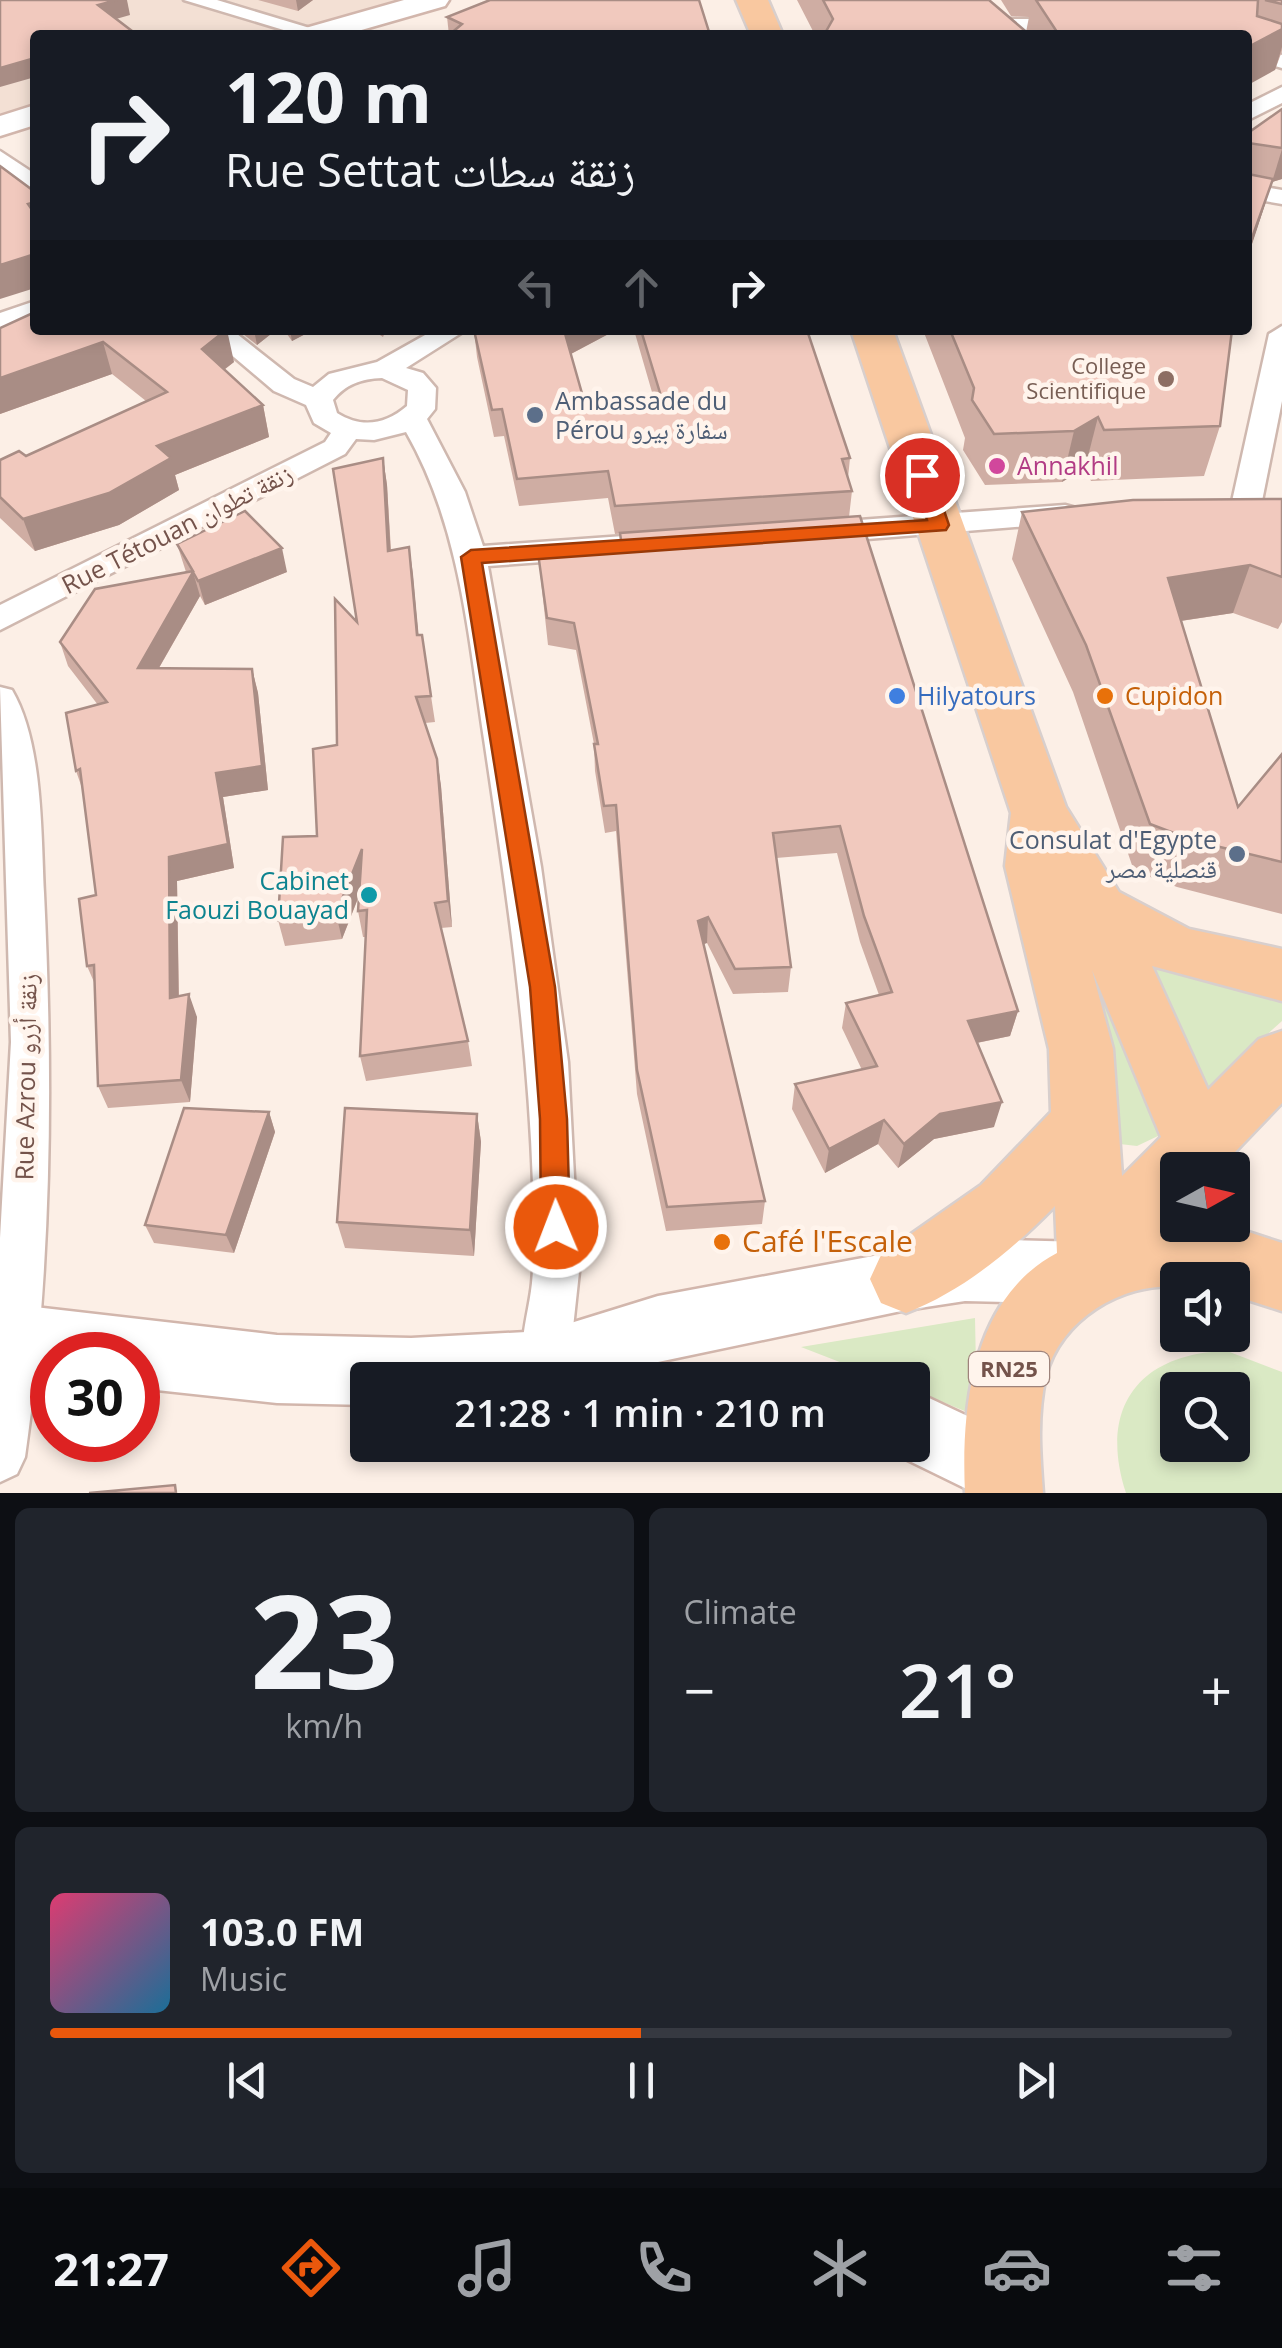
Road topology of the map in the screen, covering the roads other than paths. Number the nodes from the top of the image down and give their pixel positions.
1 (194, 0) edge
2 (435, 0) edge
3 (752, 0) edge
4 (1097, 27) edge
5 (299, 30) edge
6 (334, 30) edge
7 (765, 30) edge
8 (957, 30) edge
9 (1252, 53) edge
10 (1282, 62) edge
11 (1282, 94) edge
12 (1252, 112) edge
13 (30, 117) edge
14 (0, 126) edge
15 (0, 158) edge
16 (30, 182) edge
17 (1252, 192) edge
18 (1282, 197) edge
19 (30, 311) edge
20 (0, 322) edge
21 (1282, 334) edge
22 (221, 335) edge
23 (444, 335) edge
24 (874, 335) edge
25 (384, 370) junction
26 (319, 400) junction
27 (412, 418) junction
28 (348, 430) junction
29 (1246, 506) junction
30 (1208, 508) edge
31 (1096, 512) edge
32 (1282, 523) edge
33 (939, 525) junction
34 (782, 536) edge
35 (705, 541) edge
36 (471, 557) junction
37 (0, 620) edge
38 (0, 699) edge
39 (1040, 813) junction
40 (1096, 908) junction
41 (1282, 975) edge
42 (1282, 1059) edge
43 (1088, 1117) junction
44 (1201, 1152) edge
45 (1209, 1152) edge
46 (1160, 1193) edge
47 (1266, 1252) edge
48 (1098, 1267) junction
49 (906, 1279) junction
50 (9, 1338) edge
51 (570, 1362) edge
52 (591, 1362) edge
53 (350, 1371) edge
54 (930, 1436) edge
55 (0, 1457) edge
56 (1002, 1480) edge

1 - 5 street
2 - 6 street
3 - 7 main road
4 - 8 street
9 - 10 street
11 - 12 street
13 - 14 street
15 - 16 street
17 - 18 street
19 - 20 street
21 - 29 street
22 - 26 street
23 - 25 street
24 - 33 main road
25 - 26 street
25 - 27 street
26 - 28 street
27 - 28 street
27 - 36 street
28 - 37 street, Rue Tétouan زنقة تطوان
29 - 30 street
29 - 32 street
31 - 33 street
33 - 34 street
33 - 39 main road
35 - 36 street
36 - 51 street
38 - 50 street, Rue Azrou زنقة أزرو
39 - 40 main road
39 - 43 main road
40 - 41 main road
40 - 44 main road
42 - 45 main road
43 - 48 main road
43 - 49 main road
46 - 48 main road
47 - 48 main road
48 - 49 street
48 - 56 main road, RN25
49 - 52 street
50 - 53 street
50 - 55 street, Rue Azrou زنقة أزرو
54 - 56 street

